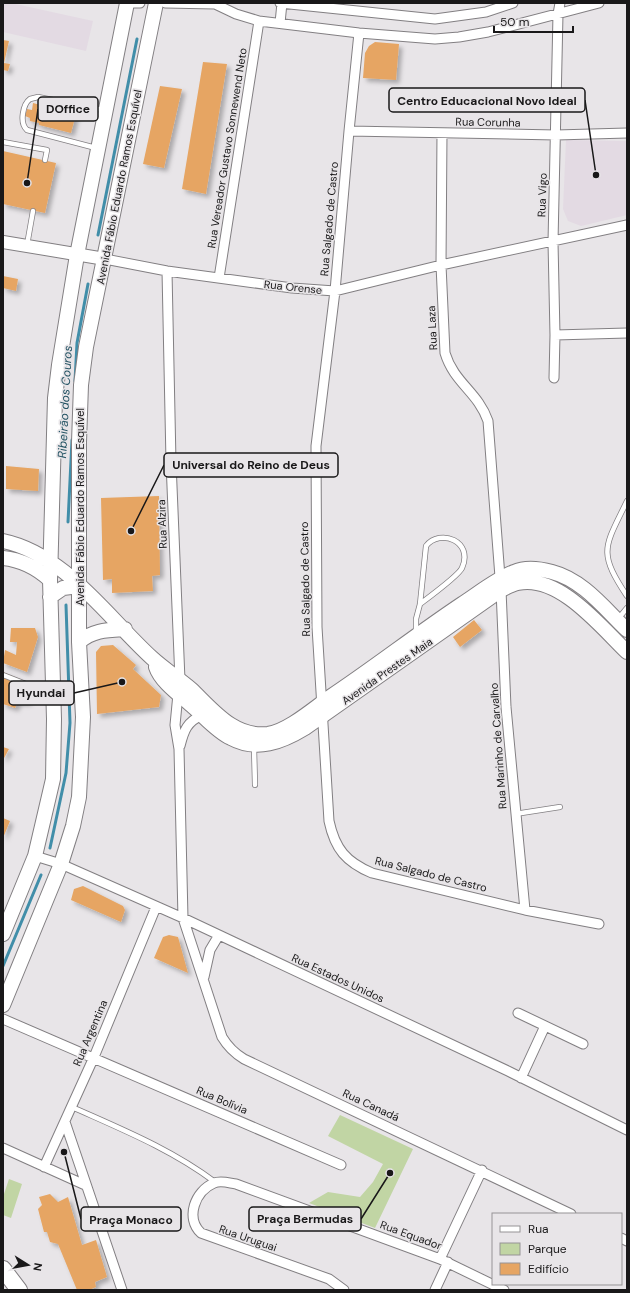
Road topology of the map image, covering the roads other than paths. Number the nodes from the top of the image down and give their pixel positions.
1 (127, 3) edge
2 (140, 3) edge
3 (156, 3) edge
4 (165, 3) edge
5 (281, 3) edge
6 (513, 3) edge
7 (560, 3) edge
8 (599, 3) edge
9 (219, 4) edge
10 (558, 14) junction
11 (259, 22) junction
12 (280, 23) junction
13 (360, 33) junction
14 (105, 110) junction
15 (349, 131) junction
16 (442, 133) junction
17 (627, 133) edge
18 (556, 135) junction
19 (3, 142) edge
20 (97, 148) junction
21 (45, 160) dead end
22 (33, 211) dead end
23 (627, 226) edge
24 (3, 242) edge
25 (553, 242) junction
26 (26, 246) junction
27 (77, 255) junction
28 (105, 259) junction
29 (441, 265) junction
30 (167, 271) junction
31 (219, 278) junction
32 (335, 291) junction
33 (627, 333) edge
34 (555, 334) junction
35 (554, 378) dead end
36 (627, 501) edge
37 (3, 541) edge
38 (3, 558) edge
39 (50, 562) junction
40 (50, 580) junction
41 (501, 584) junction
42 (79, 586) junction
43 (627, 596) edge
44 (50, 597) junction
45 (420, 604) junction
46 (627, 608) edge
47 (622, 625) edge
48 (125, 629) junction
49 (420, 640) junction
50 (79, 642) junction
51 (627, 652) edge
52 (3, 675) edge
53 (179, 687) junction
54 (53, 688) junction
55 (322, 709) junction
56 (202, 714) junction
57 (254, 739) junction
58 (179, 749) junction
59 (255, 785) dead end
60 (560, 807) dead end
61 (516, 814) junction
62 (35, 856) junction
63 (61, 864) junction
64 (156, 907) junction
65 (525, 910) junction
66 (183, 918) junction
67 (599, 924) dead end
68 (3, 934) edge
69 (219, 935) junction
70 (204, 978) junction
71 (3, 1005) edge
72 (518, 1013) dead end
73 (3, 1019) edge
74 (546, 1026) junction
75 (583, 1044) dead end
76 (94, 1057) junction
77 (521, 1078) junction
78 (72, 1107) junction
79 (65, 1122) junction
80 (627, 1130) edge
81 (3, 1148) edge
82 (341, 1165) dead end
83 (44, 1167) junction
84 (482, 1170) junction
85 (215, 1182) junction
86 (85, 1185) junction
87 (569, 1213) edge
88 (444, 1260) junction
89 (3, 1269) edge
90 (492, 1284) edge
91 (494, 1285) edge
92 (19, 1290) edge
93 (122, 1290) edge
94 (344, 1290) edge
95 (435, 1290) edge
96 (504, 1290) edge

1 - 2 street
1 - 14 main road
3 - 28 main road, Avenida Fábio Eduardo Ramos Esquível
4 - 9 street
5 - 6 street
5 - 12 street
7 - 10 street, Rua Vigo
8 - 10 street
9 - 11 street
10 - 13 street
10 - 18 street, Rua Vigo
11 - 12 street
11 - 31 street, Rua Vereador Gustavo Sonnewend Neto
12 - 13 street
13 - 15 street, Rua Salgado de Castro
14 - 20 main road
14 - 20 lane
15 - 16 street, Rua Corunha
15 - 32 street, Rua Salgado de Castro
16 - 18 street, Rua Corunha
16 - 29 street, Rua Laza
17 - 18 street, Rua Corunha
18 - 25 street, Rua Vigo
19 - 21 lane
20 - 27 main road
22 - 26 lane
23 - 25 street, Rua Orense
24 - 26 main road, Rua Orense
25 - 29 street, Rua Orense
25 - 34 street, Rua Vigo
26 - 27 main road, Rua Orense
27 - 28 main road, Rua Orense
27 - 39 main road
28 - 30 street, Rua Orense
28 - 42 main road, Avenida Fábio Eduardo Ramos Esquível
29 - 32 street, Rua Orense
29 - 41 street, Rua Laza
30 - 31 street, Rua Orense
30 - 53 street, Rua Alzira
31 - 32 street, Rua Orense
32 - 55 street, Rua Salgado de Castro
33 - 34 street
34 - 35 street, Rua Vigo
36 - 43 lane
37 - 39 main road, Avenida Prestes Maia
38 - 40 main road
39 - 40 main road
39 - 42 main road, Avenida Prestes Maia
40 - 44 main road
41 - 47 main road, Avenida Prestes Maia
41 - 49 main road, Avenida Prestes Maia
41 - 51 main road, Avenida Prestes Maia
41 - 61 street, Rua Marinho de Carvalho
42 - 44 main road
42 - 48 main road, Avenida Prestes Maia
42 - 50 main road, Avenida Fábio Eduardo Ramos Esquível
44 - 54 main road
45 - 45 lane
45 - 49 lane
46 - 47 lane
48 - 50 main road
48 - 53 main road, Avenida Prestes Maia
49 - 55 main road, Avenida Prestes Maia
50 - 63 main road, Avenida Fábio Eduardo Ramos Esquível
52 - 54 lane
53 - 56 main road, Avenida Prestes Maia
53 - 57 main road, Avenida Prestes Maia
53 - 58 street, Rua Alzira
54 - 62 main road
55 - 57 main road, Avenida Prestes Maia
55 - 65 street, Rua Salgado de Castro
56 - 57 main road, Avenida Prestes Maia
56 - 58 street, Rua Alzira
57 - 59 lane
58 - 66 street, Rua Alzira
60 - 61 lane
61 - 65 street, Rua Marinho de Carvalho
62 - 63 street, Rua Estados Unidos
62 - 68 main road
63 - 64 street, Rua Estados Unidos
63 - 71 main road, Avenida Fábio Eduardo Ramos Esquível
64 - 66 street, Rua Estados Unidos
64 - 76 street, Rua Argentina
65 - 67 street, Rua Salgado de Castro
66 - 69 street, Rua Estados Unidos
66 - 70 street, Rua Canadá
69 - 70 street, Rua Canadá
69 - 77 street, Rua Estados Unidos
70 - 84 street, Rua Canadá
72 - 74 street
73 - 76 street, Rua Bolívia
74 - 75 street
74 - 77 street
76 - 78 street, Rua Argentina
76 - 82 street, Rua Bolívia
77 - 80 street, Rua Estados Unidos
78 - 79 street, Rua Argentina
78 - 85 lane
79 - 83 street, Rua Argentina
79 - 86 street
81 - 83 street
83 - 86 street
84 - 87 street, Rua Canadá
84 - 88 street
85 - 88 street, Rua Equador
85 - 94 street, Rua Uruguai
86 - 93 street
88 - 90 street, Rua Equador
88 - 95 street
89 - 92 highway
91 - 96 street, Rua Equador

